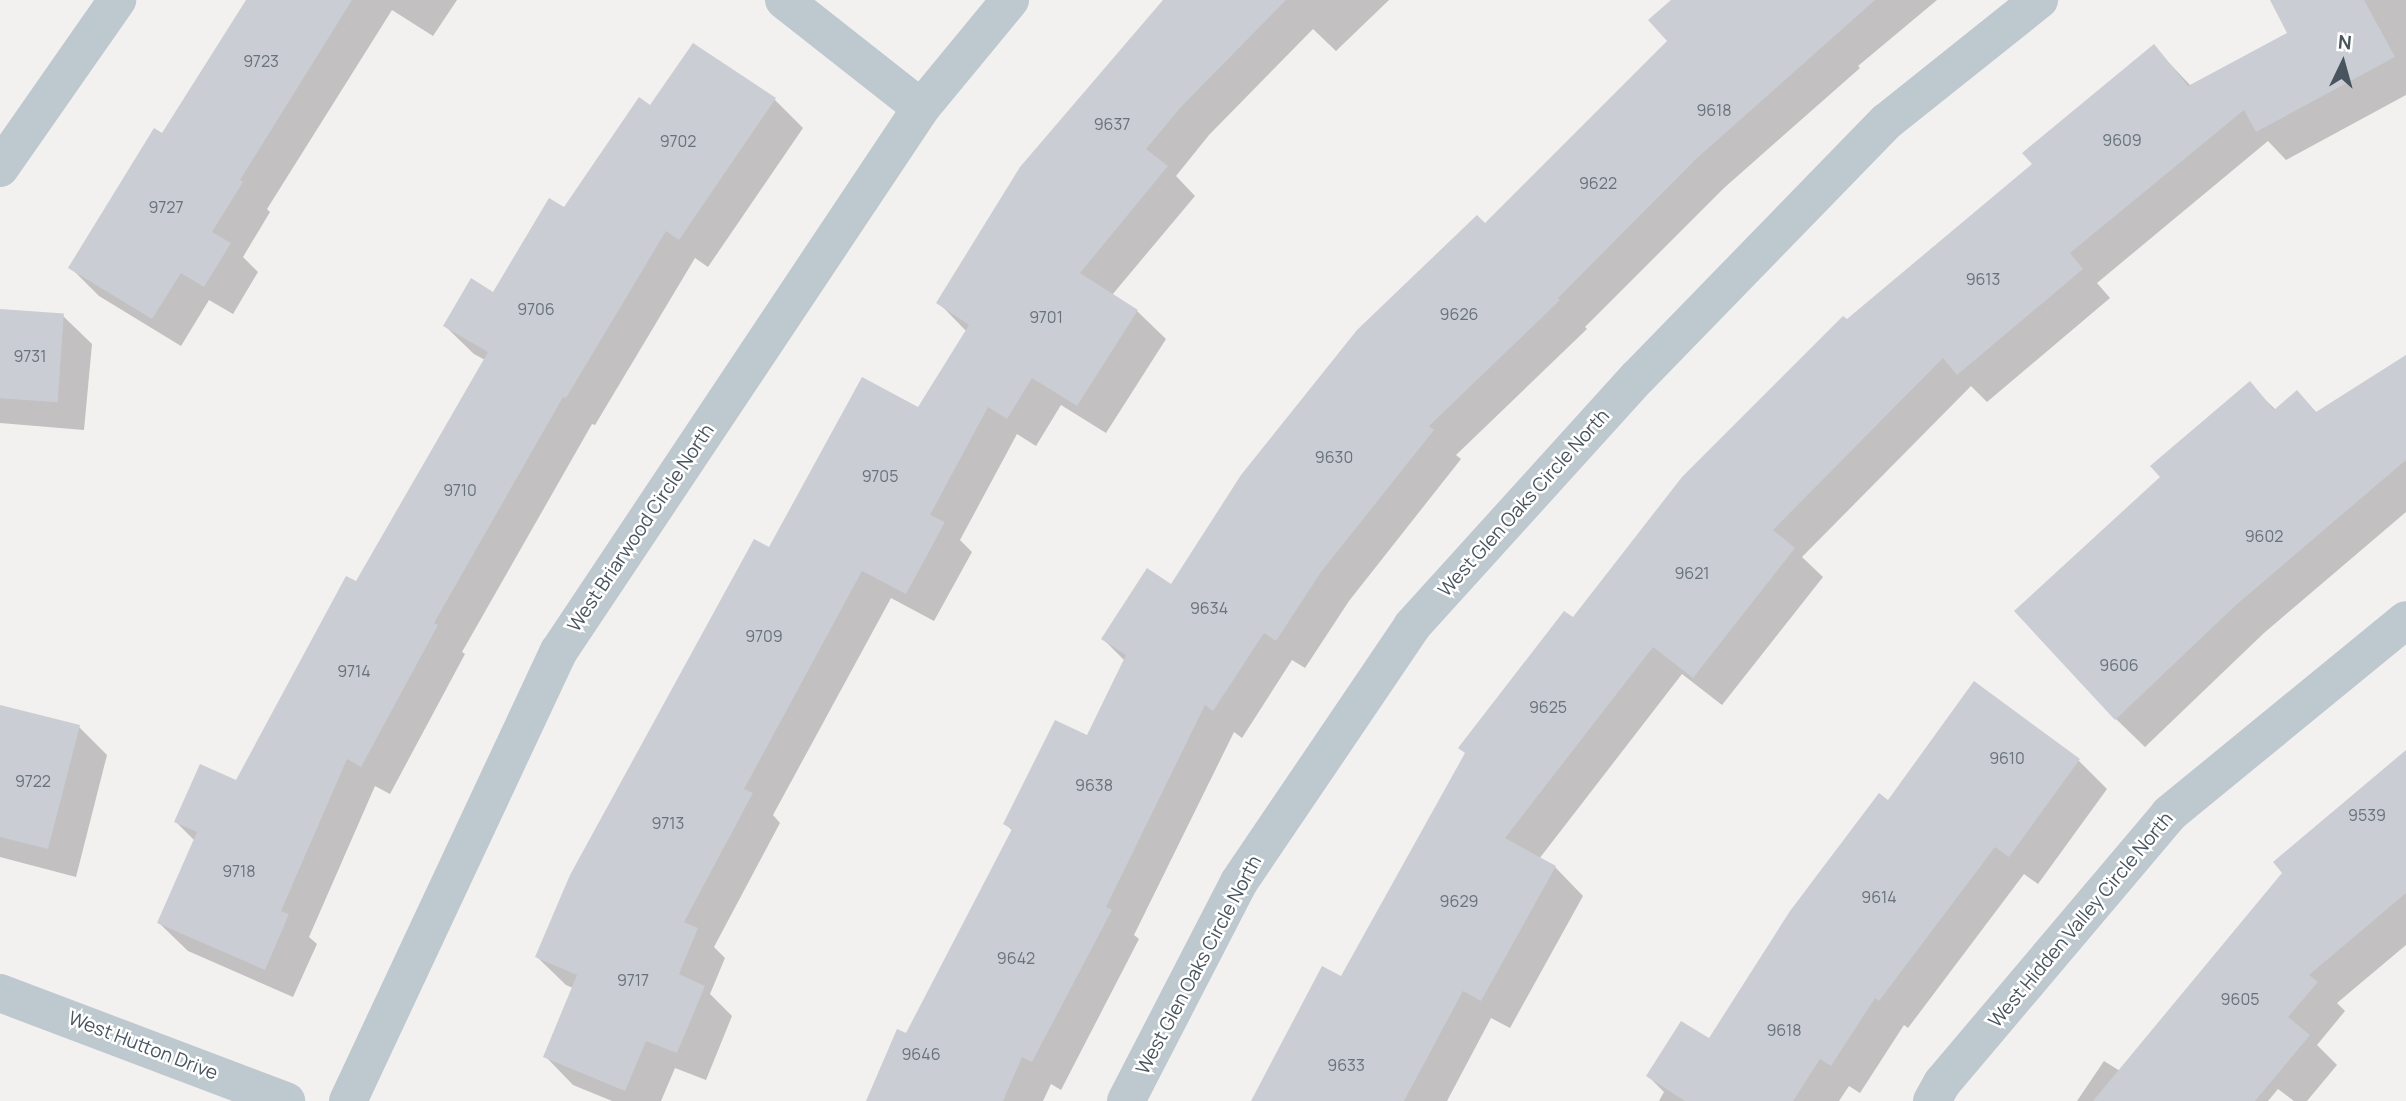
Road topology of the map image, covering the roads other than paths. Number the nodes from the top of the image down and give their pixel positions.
1 (117, 0) edge
2 (784, 0) edge
3 (1010, 0) edge
4 (2039, 0) edge
5 (921, 108) junction
6 (0, 168) edge
7 (2406, 620) edge
8 (0, 993) edge
9 (286, 1101) edge
10 (348, 1101) edge
11 (1126, 1101) edge
12 (1932, 1101) edge

1 - 6 street
2 - 5 street
3 - 5 street, West Briarwood Circle North
4 - 11 street, West Glen Oaks Circle North
5 - 10 street, West Briarwood Circle North
7 - 12 street, West Hidden Valley Circle North
8 - 9 street, West Hutton Drive

